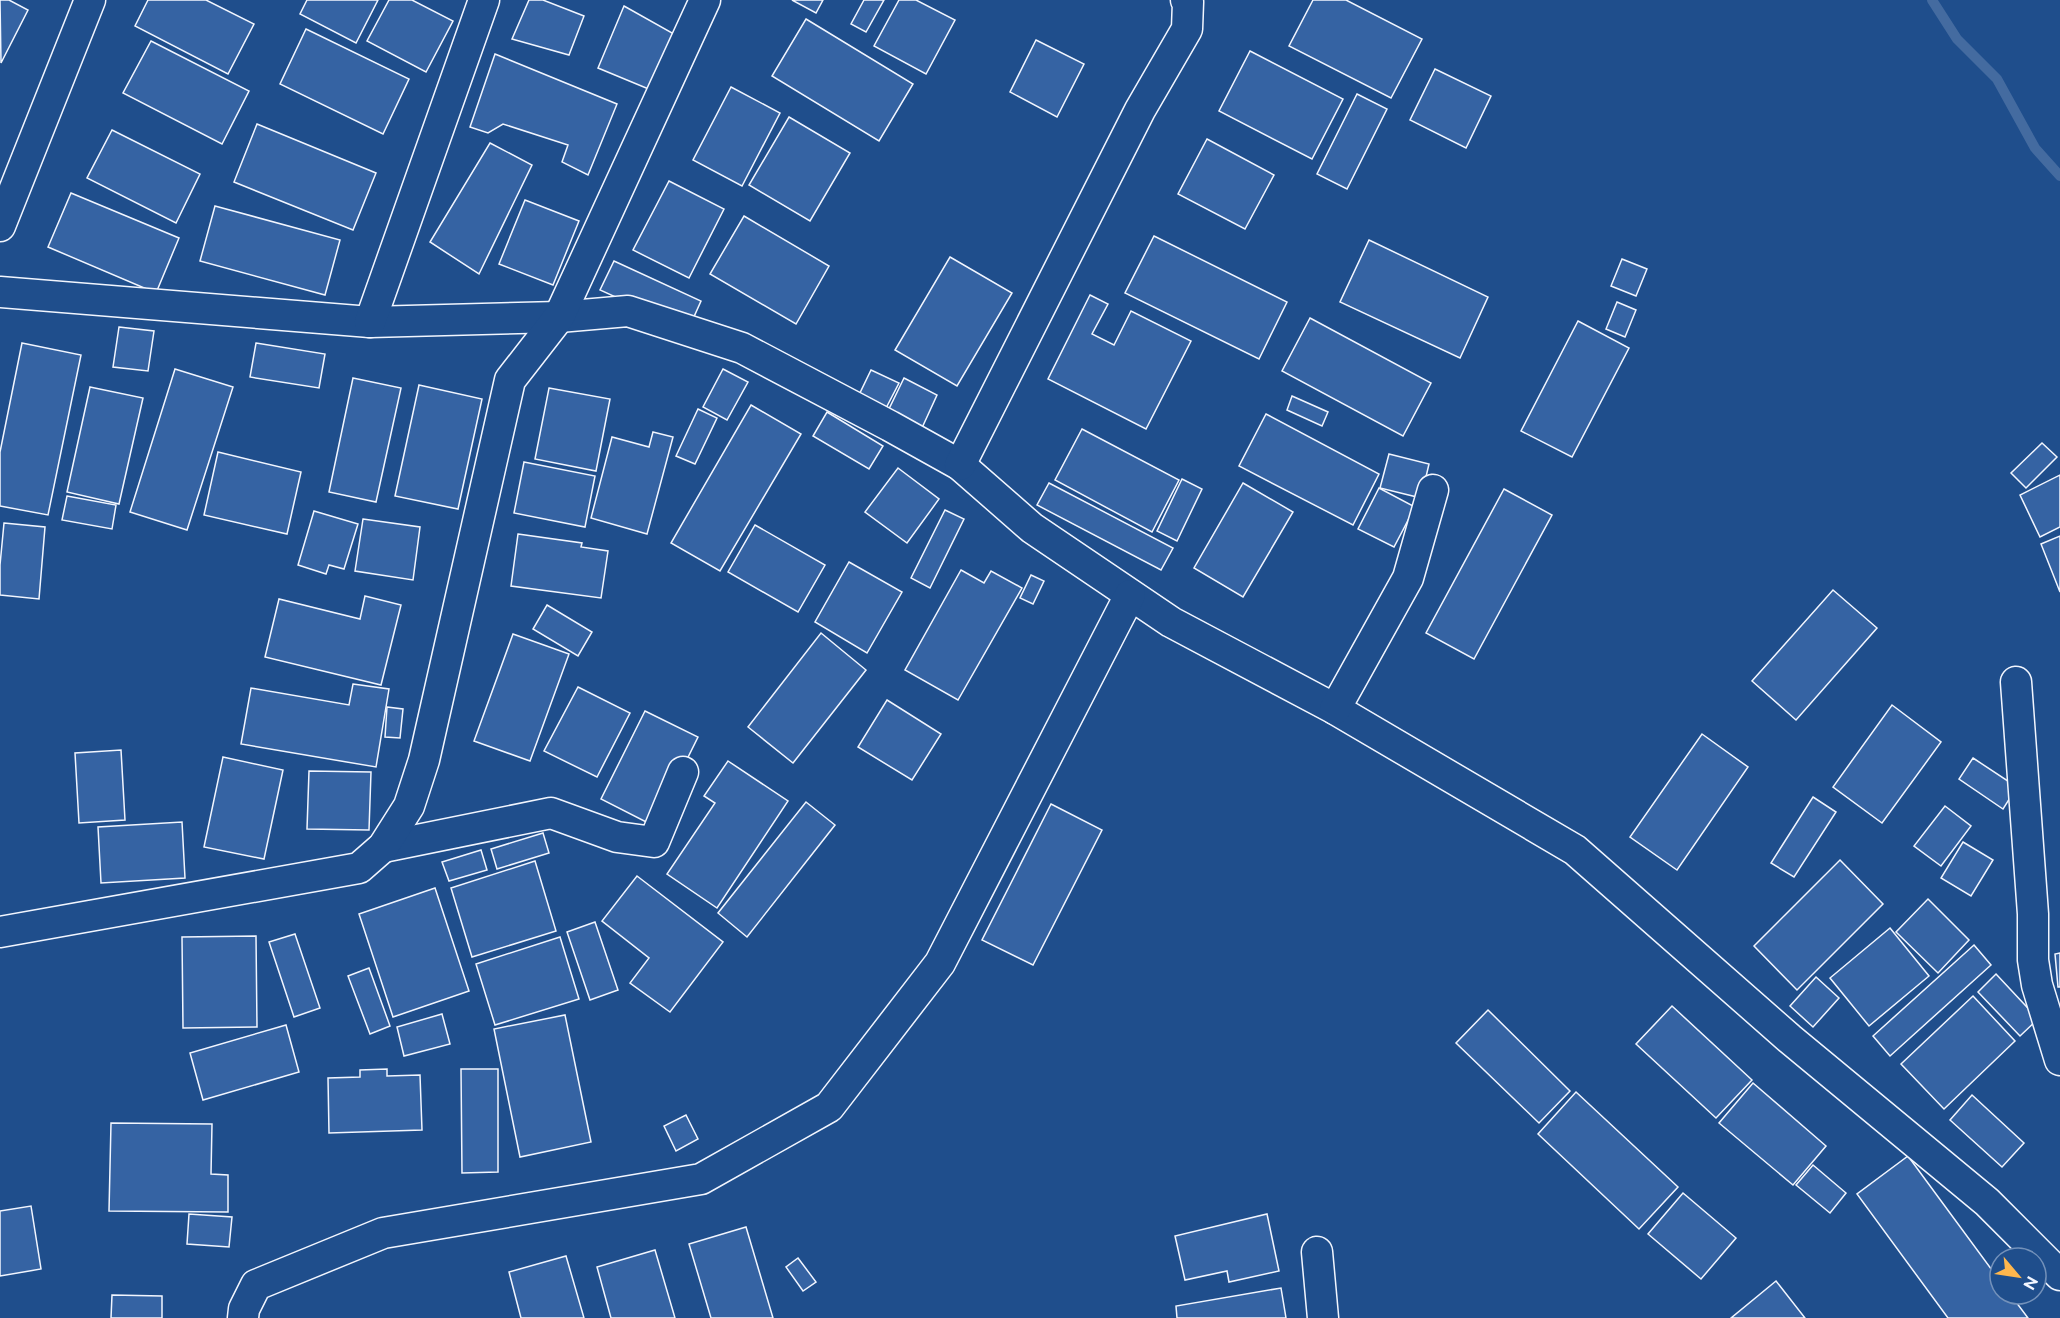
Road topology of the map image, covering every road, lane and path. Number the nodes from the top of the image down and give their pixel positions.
1 (90, 0) edge
2 (484, 0) edge
3 (705, 0) edge
4 (1186, 0) edge
5 (0, 226) edge
6 (0, 292) edge
7 (559, 317) junction
8 (370, 322) junction
9 (960, 465) junction
10 (1433, 490) dead end
11 (1130, 595) junction
12 (2016, 682) dead end
13 (1335, 709) junction
14 (684, 772) dead end
15 (383, 848) junction
16 (0, 932) edge
17 (2060, 1060) edge
18 (1317, 1252) dead end
19 (2060, 1275) edge
20 (243, 1318) edge
21 (1323, 1318) edge

1 - 5 street
2 - 8 street
3 - 7 street
4 - 9 street
6 - 8 street
7 - 8 street
7 - 9 street
7 - 15 street
9 - 11 street
10 - 13 street
11 - 13 street
11 - 20 street
12 - 17 street
13 - 19 street
14 - 15 street
15 - 16 street
18 - 21 street

